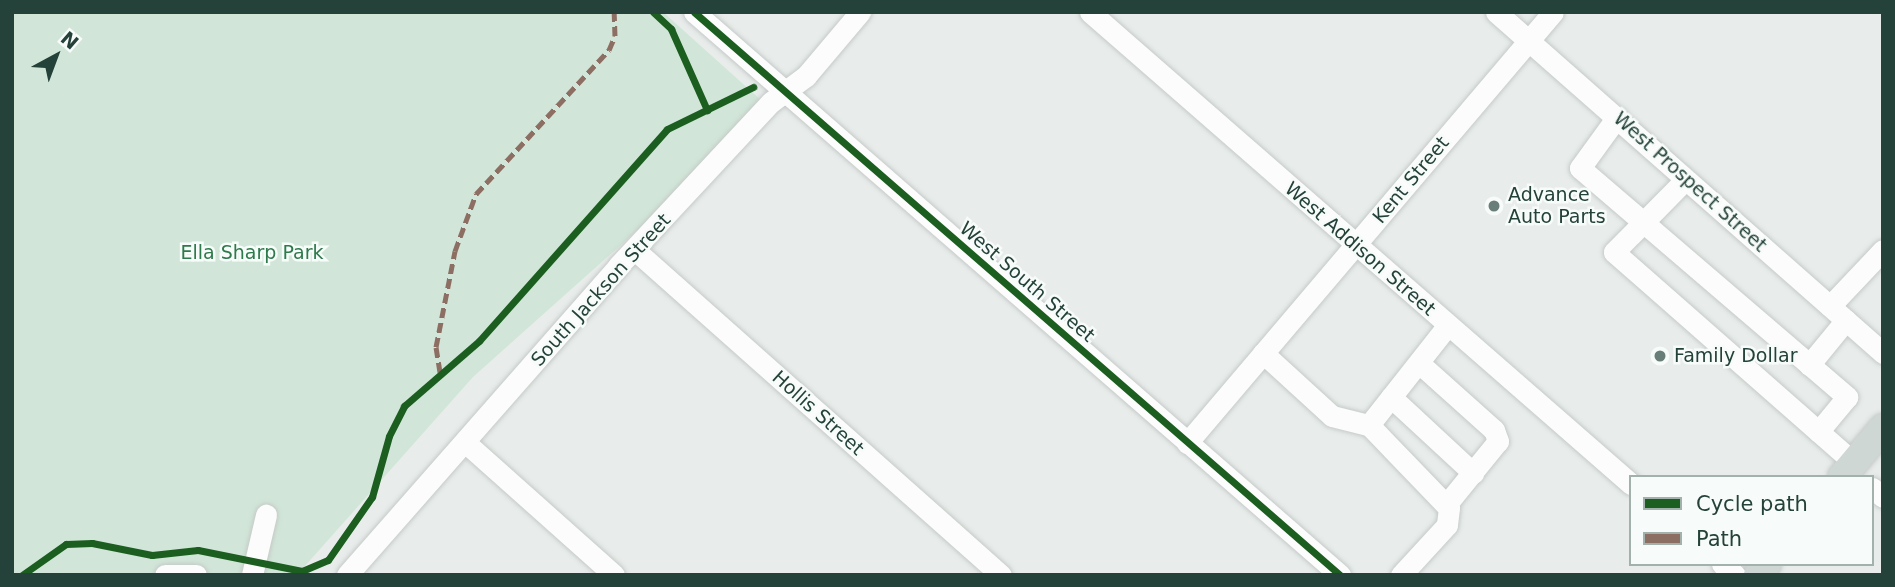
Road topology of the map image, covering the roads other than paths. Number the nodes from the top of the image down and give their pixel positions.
1 (694, 12) edge
2 (860, 12) edge
3 (1090, 12) edge
4 (1496, 12) edge
5 (1553, 12) edge
6 (1528, 41) junction
7 (786, 91) junction
8 (1617, 117) junction
9 (1685, 180) junction
10 (1641, 220) junction
11 (1355, 246) junction
12 (1883, 250) edge
13 (636, 251) junction
14 (1875, 272) edge
15 (1830, 306) junction
16 (1846, 320) junction
17 (1448, 325) junction
18 (1263, 353) junction
19 (1883, 353) edge
20 (1419, 363) junction
21 (1809, 365) junction
22 (1391, 397) junction
23 (1369, 425) junction
24 (1883, 428) edge
25 (1818, 432) junction
26 (466, 443) junction
27 (1186, 443) junction
28 (1850, 471) edge
29 (1474, 473) junction
30 (1629, 482) edge
31 (1446, 505) junction
32 (266, 515) dead end
33 (165, 575) edge
34 (196, 575) edge
35 (253, 575) edge
36 (347, 575) edge
37 (614, 575) edge
38 (1001, 575) edge
39 (1340, 575) edge
40 (1401, 575) edge

1 - 7 street, West South Street
2 - 7 street, South Jackson Street
3 - 11 street, West Addison Street
4 - 6 street, West Prospect Street
5 - 6 street, Kent Street
6 - 8 street, West Prospect Street
6 - 11 street, Kent Street
7 - 13 street, South Jackson Street
7 - 27 street, West South Street
8 - 9 street, West Prospect Street
8 - 10 street
9 - 10 street
9 - 15 street, West Prospect Street
10 - 21 street
10 - 25 street
11 - 17 street, West Addison Street
11 - 18 street, Kent Street
12 - 14 street
13 - 26 street, South Jackson Street
13 - 38 street, Hollis Street
14 - 15 street
15 - 16 street, West Prospect Street
16 - 19 street, West Prospect Street
16 - 21 street
17 - 20 street
17 - 30 street, West Addison Street
18 - 23 street
18 - 27 street, Kent Street
20 - 22 street
20 - 29 street
21 - 25 street
22 - 23 street
22 - 29 street
23 - 31 street
24 - 28 main road
25 - 28 street
26 - 36 street, South Jackson Street
26 - 37 street
27 - 39 street, West South Street
29 - 31 street
31 - 40 street
32 - 35 street
33 - 34 street

